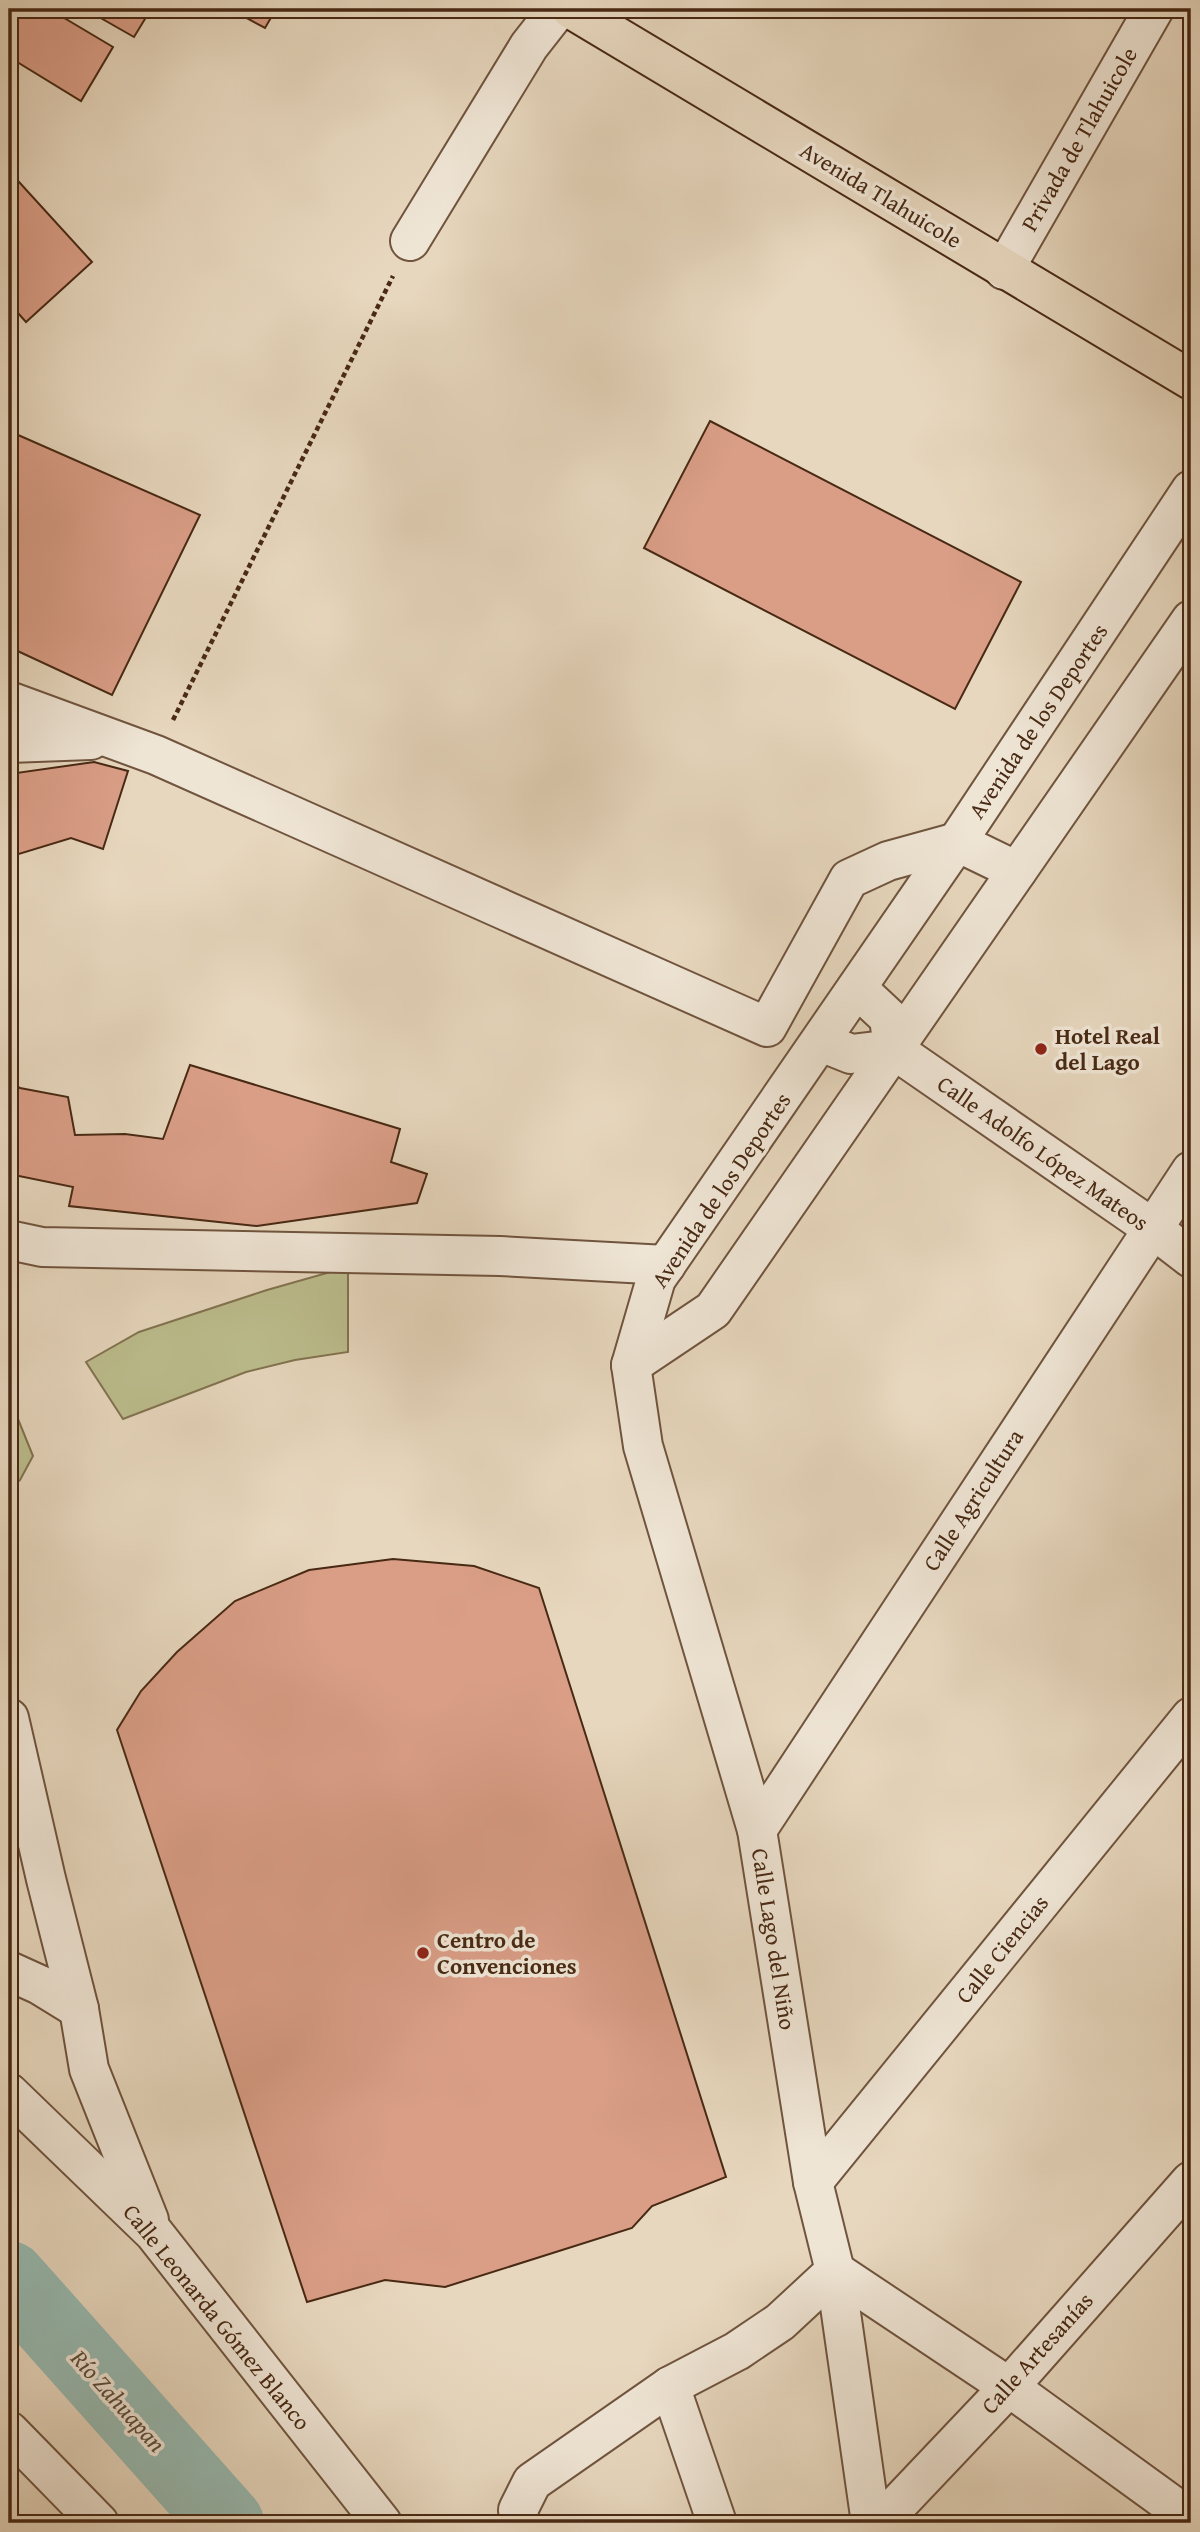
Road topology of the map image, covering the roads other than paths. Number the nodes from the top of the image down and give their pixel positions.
1 (558, 9) edge
2 (571, 9) edge
3 (1154, 9) edge
4 (410, 241) road end
5 (1004, 270) junction
6 (1191, 380) edge
7 (1191, 491) edge
8 (1191, 620) edge
9 (9, 701) edge
10 (110, 739) junction
11 (9, 743) edge
12 (957, 842) junction
13 (1017, 871) junction
14 (857, 989) junction
15 (821, 1042) junction
16 (893, 1049) junction
17 (1191, 1171) edge
18 (1152, 1228) junction
19 (9, 1240) edge
20 (1191, 1258) edge
21 (666, 1265) junction
22 (631, 1365) junction
23 (1191, 1717) edge
24 (9, 1718) edge
25 (757, 1830) junction
26 (9, 1971) edge
27 (79, 2009) junction
28 (9, 2093) edge
29 (1191, 2181) edge
30 (813, 2182) junction
31 (154, 2233) junction
32 (835, 2271) junction
33 (670, 2386) junction
34 (1009, 2387) junction
35 (9, 2431) edge
36 (1191, 2519) edge
37 (99, 2523) edge
38 (382, 2523) edge
39 (520, 2523) edge
40 (717, 2523) edge
41 (871, 2523) edge
42 (880, 2523) edge

1 - 4 street
2 - 5 main road, Avenida Tlahuicole
3 - 5 street, Privada de Tlahuicole
5 - 6 main road, Avenida Tlahuicole
7 - 12 street, Avenida de los Deportes
8 - 13 street
9 - 10 street
10 - 11 street
10 - 12 street
12 - 13 street
12 - 14 street, Avenida de los Deportes
13 - 16 street
14 - 15 street, Avenida de los Deportes
14 - 16 street
15 - 16 street
15 - 21 street, Avenida de los Deportes
16 - 18 street, Calle Adolfo López Mateos
16 - 22 street
17 - 18 street, Calle Agricultura
18 - 20 street, Calle Adolfo López Mateos
18 - 25 street, Calle Agricultura
19 - 21 street
21 - 22 street, Avenida de los Deportes
22 - 25 street, Calle Lago del Niño
23 - 30 street, Calle Ciencias
24 - 27 street
25 - 30 street, Calle Lago del Niño
26 - 27 street
27 - 31 street
28 - 31 street, Calle Leonarda Gómez Blanco
29 - 34 street, Calle Artesanías
30 - 32 street, Calle Lago del Niño
31 - 38 street, Calle Leonarda Gómez Blanco
32 - 33 street
32 - 34 street
32 - 41 street, Calle Lago del Niño
33 - 39 street
33 - 40 street
34 - 36 street
34 - 42 street, Calle Artesanías
35 - 37 street

